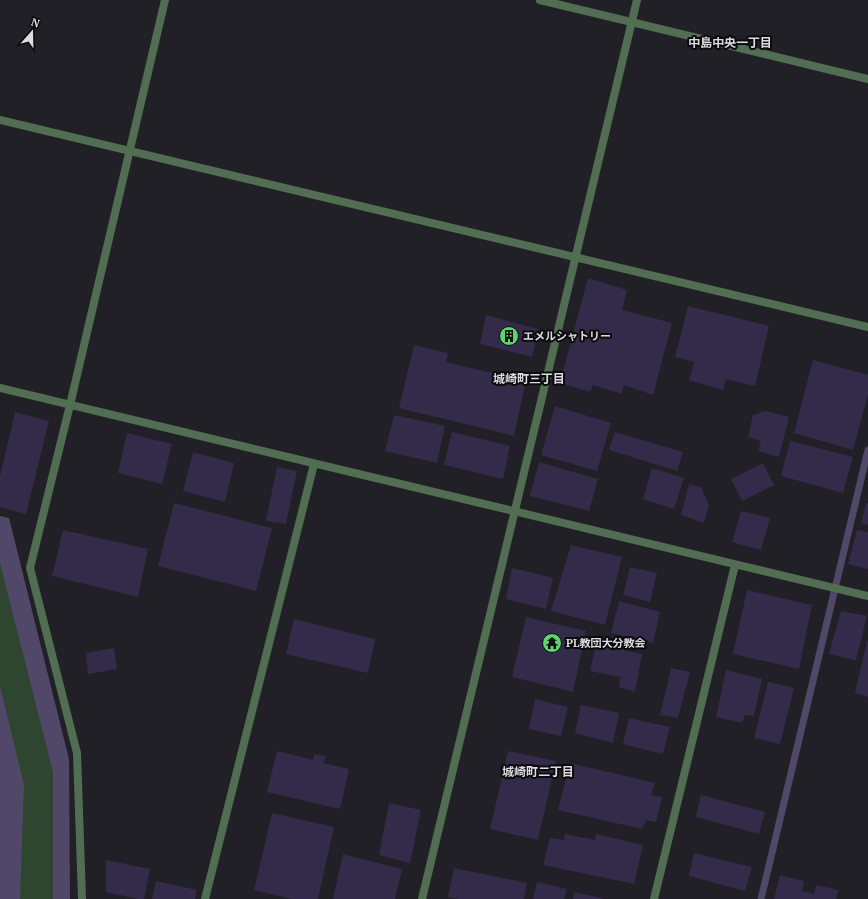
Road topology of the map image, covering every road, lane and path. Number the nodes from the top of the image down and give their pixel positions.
1 (165, 0) edge
2 (540, 0) edge
3 (637, 0) edge
4 (631, 22) junction
5 (868, 79) edge
6 (0, 120) edge
7 (129, 151) junction
8 (576, 257) junction
9 (868, 327) edge
10 (0, 388) edge
11 (70, 405) junction
12 (314, 464) junction
13 (515, 512) junction
14 (735, 564) junction
15 (868, 596) edge
16 (82, 899) edge
17 (205, 899) edge
18 (422, 899) edge
19 (654, 899) edge

1 - 7 street
2 - 4 street
3 - 4 street
4 - 5 street
4 - 8 street
6 - 7 street
7 - 8 street
7 - 11 street
8 - 9 street
8 - 13 street
10 - 11 street
11 - 12 street
11 - 16 street
12 - 13 street
12 - 17 street
13 - 14 street
13 - 18 street
14 - 15 street
14 - 19 street

